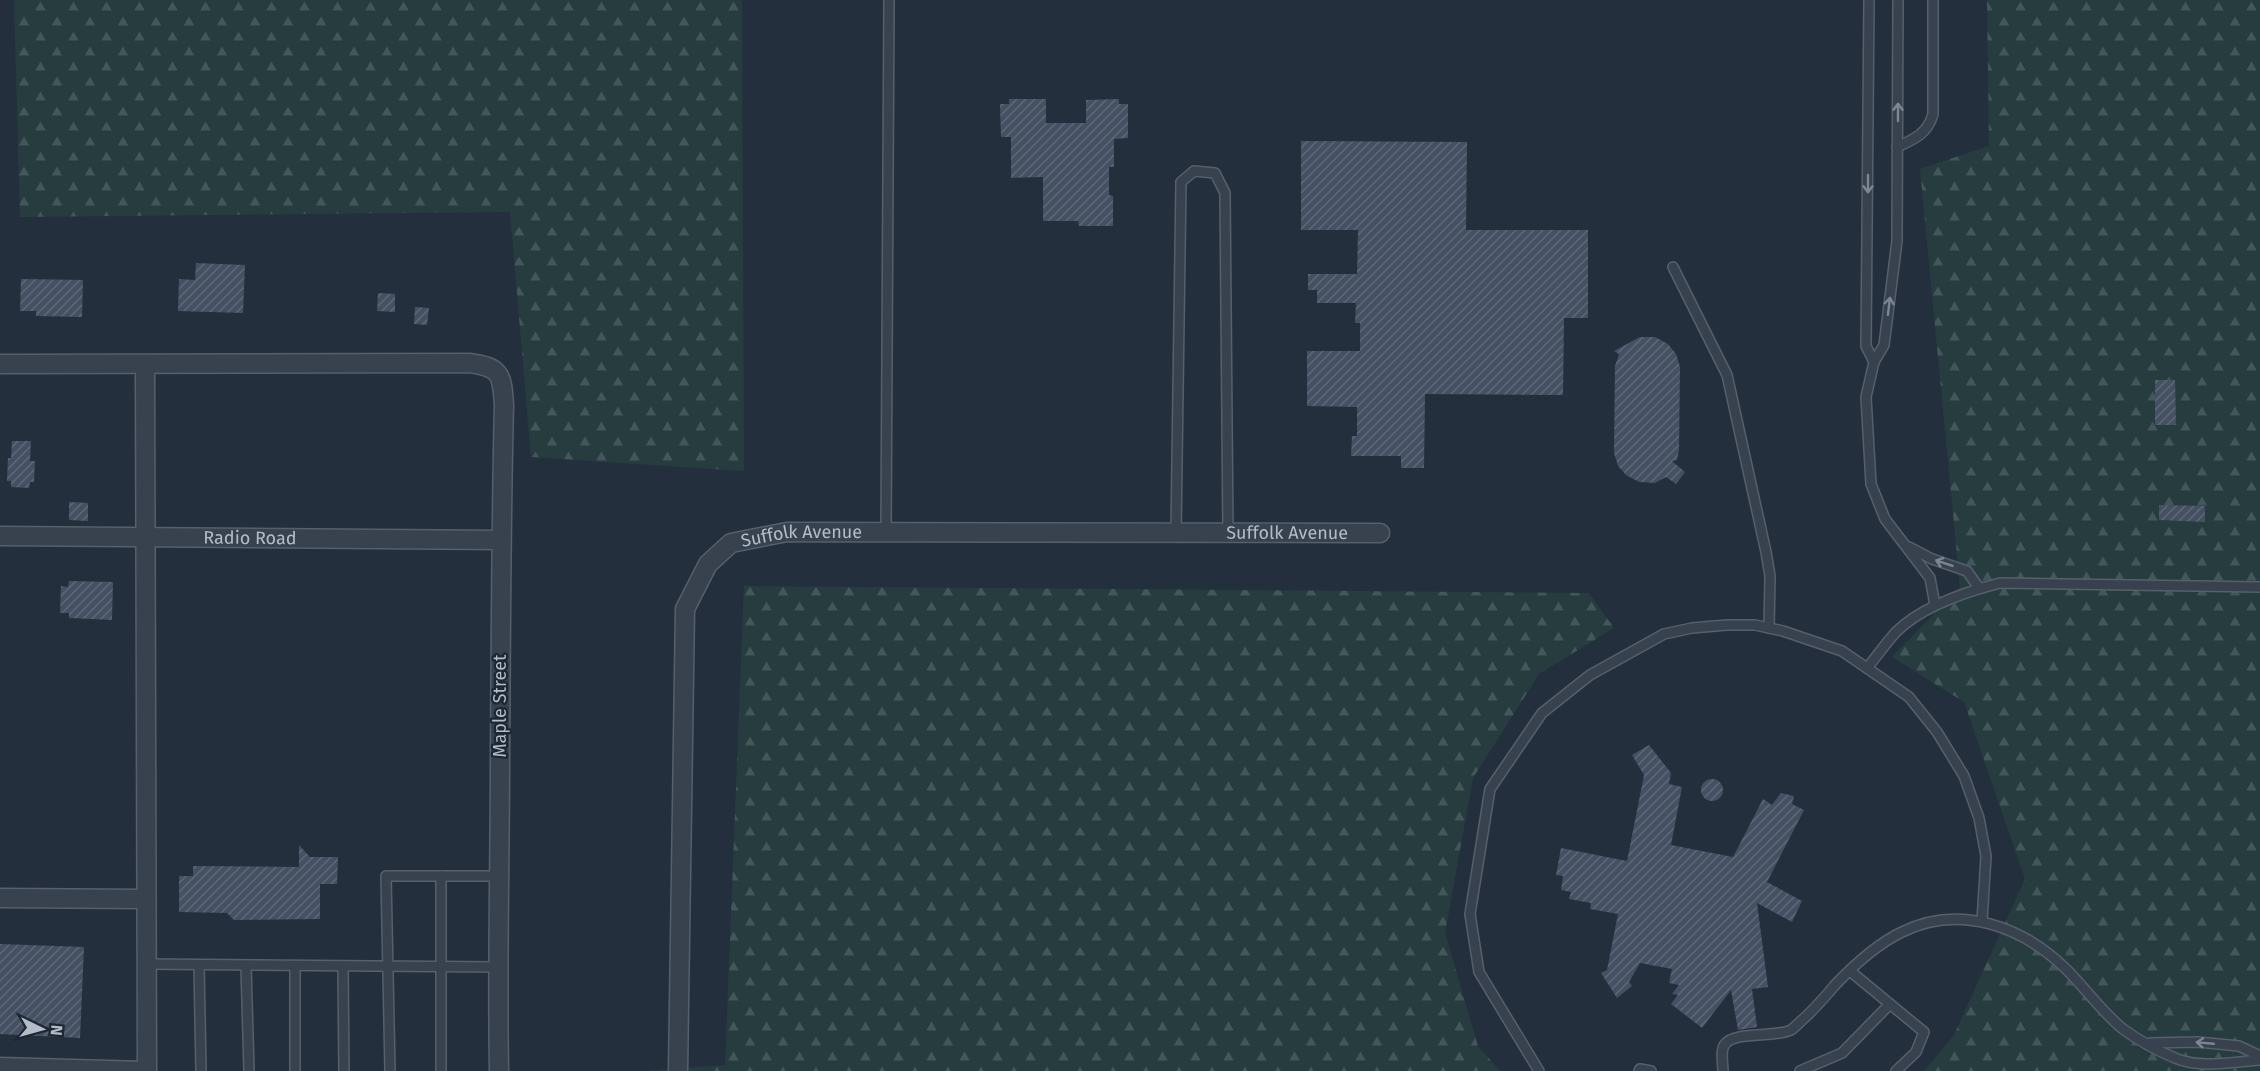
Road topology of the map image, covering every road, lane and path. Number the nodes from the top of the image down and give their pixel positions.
1 (890, 0) edge
2 (1869, 0) edge
3 (1898, 0) edge
4 (1933, 0) edge
5 (1897, 147) junction
6 (1673, 267) dead end
7 (1874, 362) junction
8 (0, 364) edge
9 (145, 365) junction
10 (886, 532) junction
11 (1176, 532) junction
12 (1228, 532) junction
13 (1380, 533) dead end
14 (0, 536) edge
15 (146, 536) junction
16 (500, 540) junction
17 (1904, 544) junction
18 (2260, 587) edge
19 (1979, 588) junction
20 (1935, 605) junction
21 (1769, 628) junction
22 (1867, 668) junction
23 (441, 876) junction
24 (498, 876) junction
25 (0, 898) edge
26 (146, 899) junction
27 (1982, 921) junction
28 (147, 964) junction
29 (199, 965) junction
30 (246, 966) junction
31 (295, 966) junction
32 (343, 967) junction
33 (387, 967) junction
34 (441, 967) junction
35 (497, 967) junction
36 (1850, 971) junction
37 (1890, 1004) junction
38 (2148, 1043) junction
39 (2260, 1058) edge
40 (0, 1067) edge
41 (146, 1071) edge
42 (201, 1071) edge
43 (249, 1071) edge
44 (295, 1071) edge
45 (344, 1071) edge
46 (390, 1071) edge
47 (441, 1071) edge
48 (499, 1071) edge
49 (678, 1071) edge
50 (1539, 1071) edge
51 (1639, 1071) edge
52 (1651, 1071) edge
53 (1723, 1071) edge
54 (1800, 1071) edge
55 (1896, 1071) edge

1 - 10 lane
2 -> 7 lane
5 -> 3 lane
4 - 5 lane
7 -> 5 lane
6 - 21 lane
7 - 17 lane
8 - 9 street, Maple Street
9 - 15 street
9 - 16 street, Maple Street
10 - 11 street, Suffolk Avenue
10 - 49 street, Suffolk Avenue
11 - 12 street, Suffolk Avenue
11 - 12 lane
12 - 13 street, Suffolk Avenue
14 - 15 street, Radio Road
15 - 16 street, Radio Road
15 - 26 street
16 - 24 street, Maple Street
19 -> 17 lane
17 - 20 lane
18 - 19 lane
19 - 20 lane
20 - 22 lane
21 - 22 lane
21 - 50 lane
22 - 27 lane
23 - 24 lane
23 - 33 lane
23 - 34 lane
24 - 35 street, Maple Street
25 - 26 street
26 - 28 street
27 - 36 lane
27 - 38 lane
28 - 29 lane
28 - 41 street
29 - 30 lane
29 - 42 lane
30 - 31 lane
30 - 43 lane
31 - 32 lane
31 - 44 lane
32 - 33 lane
32 - 45 lane
33 - 34 lane
33 - 46 lane
34 - 35 lane
34 - 47 lane
35 - 48 street, Maple Street
36 - 37 lane
36 - 53 lane
37 - 54 lane
37 - 55 lane
39 -> 38 lane
38 - 39 lane
40 - 41 street
51 - 52 lane

